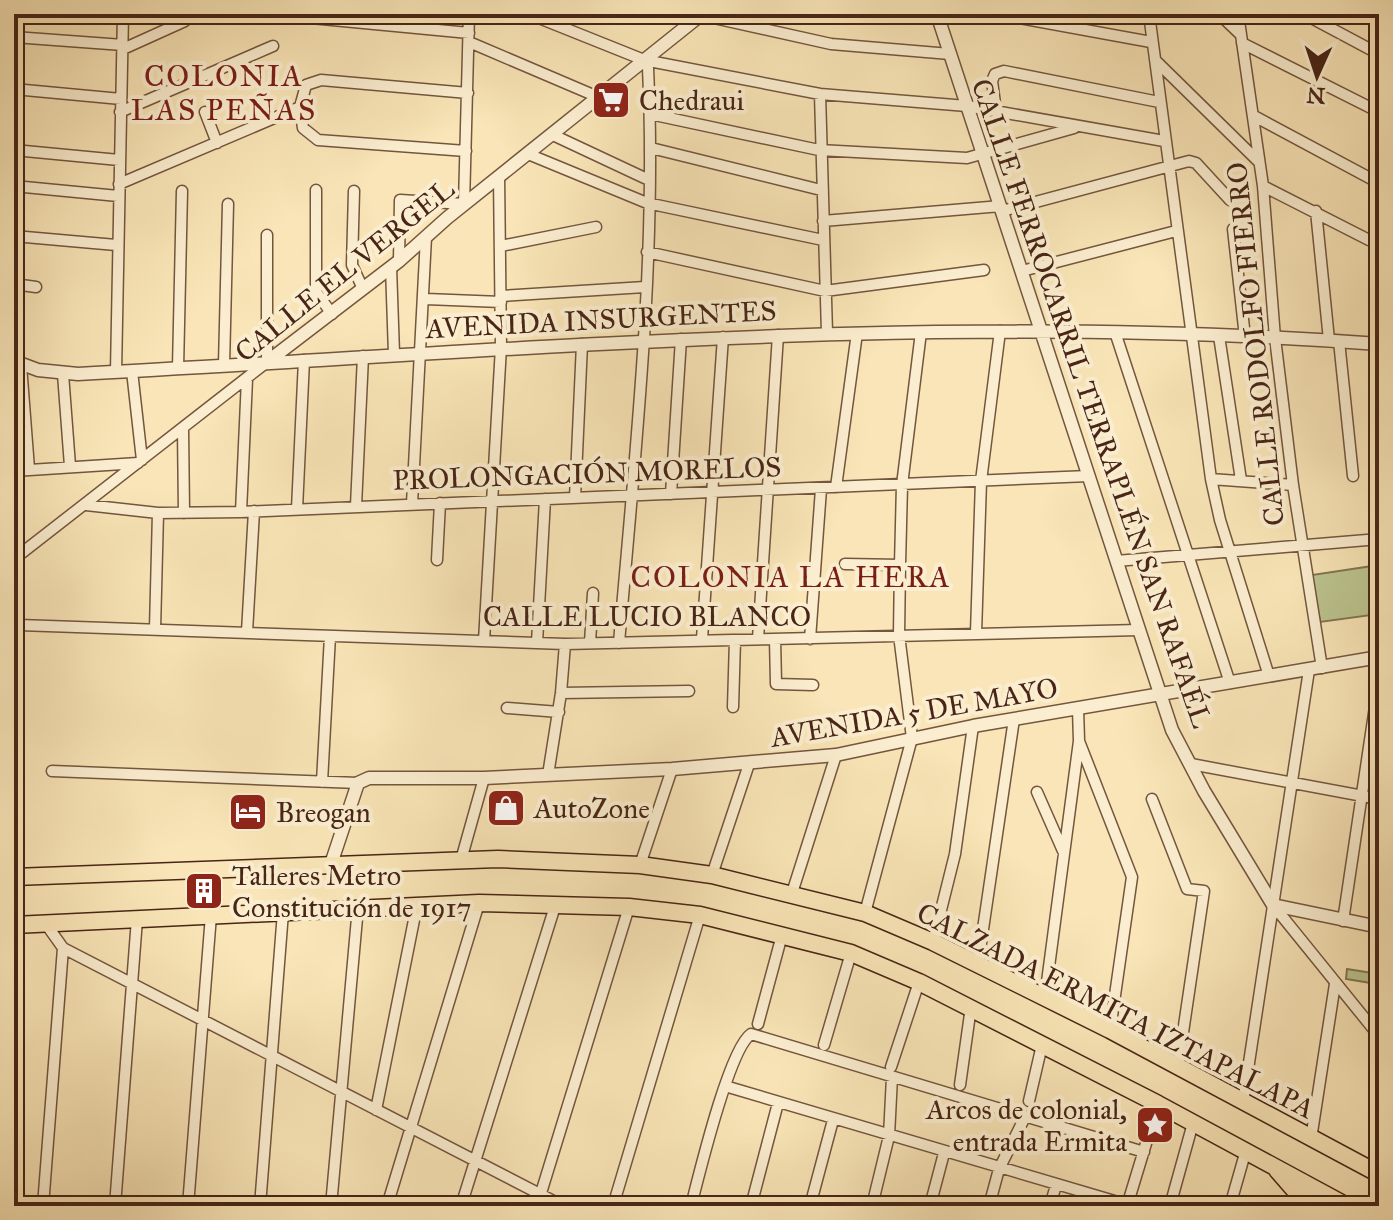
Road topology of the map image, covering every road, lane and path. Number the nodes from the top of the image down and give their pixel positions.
1 (138, 14) edge
2 (469, 14) edge
3 (529, 14) edge
4 (699, 14) edge
5 (937, 14) edge
6 (998, 14) edge
7 (1149, 14) edge
8 (1219, 14) edge
9 (1238, 14) edge
10 (1304, 14) edge
11 (290, 16) dead end
12 (123, 17) edge
13 (185, 21) dead end
14 (14, 37) edge
15 (469, 37) junction
16 (1241, 38) junction
17 (1151, 42) junction
18 (273, 46) dead end
19 (123, 47) junction
20 (950, 54) junction
21 (1379, 54) edge
22 (644, 60) junction
23 (1155, 60) junction
24 (14, 89) edge
25 (468, 93) junction
26 (820, 94) junction
27 (598, 97) junction
28 (121, 99) junction
29 (1159, 102) junction
30 (967, 106) junction
31 (300, 107) junction
32 (996, 111) junction
33 (120, 112) junction
34 (205, 112) dead end
35 (1379, 112) edge
36 (650, 114) junction
37 (1254, 116) junction
38 (1076, 127) junction
39 (553, 135) junction
40 (1164, 141) junction
41 (217, 143) junction
42 (651, 148) junction
43 (14, 150) edge
44 (819, 150) junction
45 (466, 151) junction
46 (528, 154) junction
47 (983, 154) junction
48 (119, 160) junction
49 (1260, 162) junction
50 (1167, 166) junction
51 (499, 176) junction
52 (649, 180) junction
53 (1379, 183) edge
54 (119, 184) junction
55 (14, 186) edge
56 (1263, 186) junction
57 (316, 190) dead end
58 (821, 190) junction
59 (182, 191) dead end
60 (354, 191) dead end
61 (118, 196) junction
62 (1230, 200) dead end
63 (647, 203) junction
64 (228, 204) dead end
65 (464, 204) junction
66 (1002, 209) junction
67 (1316, 211) junction
68 (823, 221) junction
69 (596, 227) dead end
70 (1233, 229) dead end
71 (1176, 231) junction
72 (267, 235) dead end
73 (14, 236) edge
74 (426, 237) junction
75 (823, 240) junction
76 (1369, 240) dead end
77 (116, 245) junction
78 (501, 246) junction
79 (647, 252) junction
80 (395, 264) junction
81 (984, 270) dead end
82 (1022, 271) junction
83 (14, 284) edge
84 (36, 287) dead end
85 (645, 287) junction
86 (363, 289) junction
87 (825, 291) junction
88 (426, 299) junction
89 (501, 299) junction
90 (332, 314) junction
91 (1000, 331) junction
92 (1043, 331) junction
93 (921, 332) junction
94 (1115, 332) junction
95 (827, 333) junction
96 (857, 333) junction
97 (1193, 334) junction
98 (778, 335) junction
99 (1219, 336) junction
100 (723, 337) junction
101 (1245, 337) junction
102 (1275, 338) junction
103 (681, 339) junction
104 (642, 341) junction
105 (1334, 341) junction
106 (582, 344) junction
107 (1379, 344) edge
108 (501, 347) junction
109 (422, 351) junction
110 (394, 354) junction
111 (363, 356) junction
112 (304, 360) junction
113 (267, 362) junction
114 (18, 363) edge
115 (224, 365) junction
116 (178, 368) junction
117 (132, 371) junction
118 (116, 372) junction
119 (63, 374) junction
120 (247, 379) junction
121 (183, 428) junction
122 (140, 461) junction
123 (70, 466) junction
124 (29, 469) junction
125 (14, 471) edge
126 (1089, 476) junction
127 (1353, 476) dead end
128 (1211, 479) junction
129 (1241, 480) junction
130 (981, 481) junction
131 (902, 485) junction
132 (1293, 485) junction
133 (836, 487) junction
134 (821, 489) junction
135 (767, 491) junction
136 (713, 493) junction
137 (671, 494) junction
138 (632, 495) junction
139 (575, 498) junction
140 (545, 499) junction
141 (495, 501) junction
142 (440, 503) junction
143 (412, 504) junction
144 (86, 505) junction
145 (356, 506) junction
146 (297, 509) junction
147 (254, 511) junction
148 (241, 512) junction
149 (158, 513) junction
150 (184, 513) junction
151 (1379, 539) edge
152 (1302, 546) junction
153 (1229, 552) junction
154 (1187, 555) junction
155 (14, 559) edge
156 (437, 560) dead end
157 (1116, 561) junction
158 (845, 564) dead end
159 (900, 565) junction
160 (593, 593) dead end
161 (19, 625) dead end
162 (155, 629) junction
163 (1139, 630) junction
164 (247, 632) junction
165 (976, 633) junction
166 (899, 635) junction
167 (330, 636) junction
168 (702, 639) junction
169 (758, 639) junction
170 (775, 639) junction
171 (810, 639) junction
172 (735, 640) junction
173 (484, 641) junction
174 (537, 643) junction
175 (590, 643) junction
176 (619, 643) junction
177 (565, 644) junction
178 (1379, 657) edge
179 (1315, 669) junction
180 (1269, 676) junction
181 (1379, 680) edge
182 (1230, 683) junction
183 (813, 685) dead end
184 (689, 691) dead end
185 (561, 693) junction
186 (1159, 694) junction
187 (733, 707) dead end
188 (507, 708) dead end
189 (1078, 709) junction
190 (559, 712) junction
191 (1014, 719) junction
192 (973, 726) junction
193 (912, 738) junction
194 (1079, 741) junction
195 (836, 755) junction
196 (749, 764) junction
197 (1191, 764) junction
198 (672, 769) junction
199 (52, 771) dead end
200 (548, 775) junction
201 (484, 778) junction
202 (322, 782) junction
203 (358, 783) junction
204 (1292, 783) junction
205 (1037, 792) dead end
206 (1363, 796) junction
207 (1152, 799) dead end
208 (1379, 799) edge
209 (1064, 853) junction
210 (461, 860) junction
211 (640, 865) junction
212 (330, 867) junction
213 (712, 875) junction
214 (14, 877) edge
215 (792, 893) junction
216 (479, 903) junction
217 (556, 903) junction
218 (417, 905) junction
219 (1273, 905) junction
220 (358, 907) junction
221 (629, 907) junction
222 (283, 912) junction
223 (865, 913) junction
224 (211, 915) junction
225 (700, 915) junction
226 (137, 919) junction
227 (1343, 921) junction
228 (46, 924) junction
229 (14, 925) edge
230 (1379, 927) edge
231 (782, 935) junction
232 (933, 942) junction
233 (63, 948) junction
234 (851, 953) junction
235 (978, 963) junction
236 (919, 982) junction
237 (1335, 984) junction
238 (132, 985) junction
239 (1045, 997) junction
240 (971, 1007) junction
241 (204, 1021) junction
242 (757, 1029) junction
243 (1110, 1030) junction
244 (1379, 1036) edge
245 (824, 1045) dead end
246 (1042, 1045) junction
247 (273, 1056) junction
248 (1178, 1066) junction
249 (892, 1072) junction
250 (960, 1085) dead end
251 (725, 1086) junction
252 (340, 1092) junction
253 (1029, 1101) dead end
254 (1243, 1102) junction
255 (778, 1103) junction
256 (1158, 1104) junction
257 (376, 1110) junction
258 (1025, 1117) junction
259 (833, 1120) junction
260 (1193, 1123) junction
261 (411, 1128) junction
262 (889, 1136) junction
263 (1311, 1139) junction
264 (1246, 1150) junction
265 (1144, 1152) junction
266 (944, 1153) junction
267 (475, 1161) junction
268 (999, 1169) junction
269 (1378, 1170) edge
270 (1056, 1185) junction
271 (1297, 1193) edge
272 (539, 1200) edge
273 (43, 1206) edge
274 (115, 1206) edge
275 (188, 1206) edge
276 (260, 1206) edge
277 (331, 1206) edge
278 (387, 1206) edge
279 (461, 1206) edge
280 (563, 1206) edge
281 (613, 1206) edge
282 (691, 1206) edge
283 (751, 1206) edge
284 (810, 1206) edge
285 (872, 1206) edge
286 (930, 1206) edge
287 (989, 1206) edge
288 (1050, 1206) edge
289 (1128, 1206) edge
290 (1170, 1206) edge
291 (1230, 1206) edge
292 (1316, 1206) edge
293 (1347, 1206) edge

1 - 12 street
2 - 15 street
3 - 22 street
4 - 20 street
4 - 22 street, CALLE EL VERGEL
5 - 20 street, CALLE FERROCARRIL TERRAPLÉN SAN RAFAÉL
6 - 17 street
7 - 17 street
8 - 16 street
9 - 16 street, CALLE RODOLFO FIERRO
10 - 21 street
11 - 15 street
12 - 19 street
13 - 19 street
14 - 19 street
15 - 25 street
15 - 27 street
16 - 35 street
16 - 37 street, CALLE RODOLFO FIERRO
17 - 23 street
18 - 33 street
19 - 28 street
20 - 30 street, CALLE FERROCARRIL TERRAPLÉN SAN RAFAÉL
22 - 26 street
22 - 27 street, CALLE EL VERGEL
22 - 36 street
23 - 29 street
23 - 49 street
24 - 28 street
25 - 31 street
25 - 45 street
26 - 30 street
26 - 44 street
27 - 39 street, CALLE EL VERGEL
28 - 33 street
29 - 32 street
29 - 40 street
30 - 32 street
30 - 47 street, CALLE FERROCARRIL TERRAPLÉN SAN RAFAÉL
31 - 41 street
31 - 45 street
32 - 38 street
33 - 48 street
34 - 41 street
36 - 42 street
36 - 44 street
37 - 49 street, CALLE RODOLFO FIERRO
37 - 53 street
38 - 40 street
38 - 47 street
39 - 46 street, CALLE EL VERGEL
39 - 52 street
40 - 50 street
41 - 54 street
42 - 52 street
42 - 58 street
43 - 48 street
44 - 47 street
44 - 58 street
45 - 65 street
46 - 51 street, CALLE EL VERGEL
46 - 63 street
47 - 66 street, CALLE FERROCARRIL TERRAPLÉN SAN RAFAÉL
48 - 54 street
49 - 56 street, CALLE RODOLFO FIERRO
50 - 62 street
50 - 66 street
50 - 71 street
51 - 65 street, CALLE EL VERGEL
51 - 78 street
52 - 63 street
54 - 61 street
55 - 61 street
56 - 67 street
56 - 102 street, CALLE RODOLFO FIERRO
57 - 90 street
58 - 68 street
59 - 116 street
60 - 86 street
61 - 77 street
63 - 75 street
63 - 79 street
64 - 115 street
65 - 74 street, CALLE EL VERGEL
65 - 80 street
66 - 68 street
66 - 82 street, CALLE FERROCARRIL TERRAPLÉN SAN RAFAÉL
67 - 76 street
67 - 105 street
68 - 75 street
69 - 78 street
70 - 101 street
71 - 82 street
71 - 97 street
72 - 113 street
73 - 77 street
74 - 80 street, CALLE EL VERGEL
74 - 88 street
75 - 87 street
77 - 118 street
78 - 89 street
79 - 85 street
79 - 87 street
80 - 86 street, CALLE EL VERGEL
80 - 110 street
81 - 87 street
82 - 92 street, CALLE FERROCARRIL TERRAPLÉN SAN RAFAÉL
83 - 84 street
85 - 89 street
85 - 104 street
86 - 90 street, CALLE EL VERGEL
87 - 95 street
88 - 89 street
88 - 109 street
89 - 108 street
90 - 113 street, CALLE EL VERGEL
91 - 92 street, AVENIDA INSURGENTES
91 - 93 street, AVENIDA INSURGENTES
91 - 130 street
92 - 94 street, AVENIDA INSURGENTES
92 - 126 street, CALLE FERROCARRIL TERRAPLÉN SAN RAFAÉL
93 - 96 street, AVENIDA INSURGENTES
93 - 131 street
94 - 97 street, AVENIDA INSURGENTES
94 - 154 street
95 - 96 street, AVENIDA INSURGENTES
95 - 98 street, AVENIDA INSURGENTES
96 - 133 street
97 - 99 street, AVENIDA INSURGENTES
97 - 128 street
98 - 100 street, AVENIDA INSURGENTES
98 - 135 street
99 - 101 street, AVENIDA INSURGENTES
99 - 129 street
100 - 103 street, AVENIDA INSURGENTES
100 - 136 street
101 - 102 street, AVENIDA INSURGENTES
102 - 105 street, AVENIDA INSURGENTES
102 - 132 street, CALLE RODOLFO FIERRO
103 - 104 street, AVENIDA INSURGENTES
103 - 137 street
104 - 106 street, AVENIDA INSURGENTES
104 - 138 street
105 - 107 street, AVENIDA INSURGENTES
105 - 127 street
106 - 108 street, AVENIDA INSURGENTES
106 - 139 street
108 - 109 street, AVENIDA INSURGENTES
108 - 141 street
109 - 110 street, AVENIDA INSURGENTES
109 - 143 street
110 - 111 street, AVENIDA INSURGENTES
111 - 112 street, AVENIDA INSURGENTES
111 - 145 street
112 - 113 street, AVENIDA INSURGENTES
112 - 146 street
113 - 115 street, AVENIDA INSURGENTES
113 - 120 street, CALLE EL VERGEL
114 - 119 street, AVENIDA INSURGENTES
114 - 124 street
115 - 116 street, AVENIDA INSURGENTES
116 - 117 street, AVENIDA INSURGENTES
117 - 118 street, AVENIDA INSURGENTES
117 - 122 street
118 - 119 street, AVENIDA INSURGENTES
119 - 123 street
120 - 121 street, CALLE EL VERGEL
120 - 148 street
121 - 122 street, CALLE EL VERGEL
121 - 150 street
122 - 123 street
122 - 144 street, CALLE EL VERGEL
123 - 124 street
124 - 125 street
126 - 130 street, PROLONGACIÓN MORELOS
126 - 157 street, CALLE FERROCARRIL TERRAPLÉN SAN RAFAÉL
128 - 129 street
128 - 153 street
129 - 132 street
130 - 131 street, PROLONGACIÓN MORELOS
130 - 165 street
131 - 133 street, PROLONGACIÓN MORELOS
131 - 159 street
132 - 152 street, CALLE RODOLFO FIERRO
133 - 134 street, PROLONGACIÓN MORELOS
134 - 135 street, PROLONGACIÓN MORELOS
134 - 171 street
135 - 136 street, PROLONGACIÓN MORELOS
135 - 169 street
136 - 137 street, PROLONGACIÓN MORELOS
136 - 168 street
137 - 138 street, PROLONGACIÓN MORELOS
138 - 139 street, PROLONGACIÓN MORELOS
138 - 176 street
139 - 140 street, PROLONGACIÓN MORELOS
140 - 141 street, PROLONGACIÓN MORELOS
140 - 174 street
141 - 142 street, PROLONGACIÓN MORELOS
141 - 173 street
142 - 143 street, PROLONGACIÓN MORELOS
142 - 156 street
143 - 145 street, PROLONGACIÓN MORELOS
144 - 149 street, PROLONGACIÓN MORELOS
144 - 155 street, CALLE EL VERGEL
145 - 146 street, PROLONGACIÓN MORELOS
146 - 147 street, PROLONGACIÓN MORELOS
147 - 148 street, PROLONGACIÓN MORELOS
147 - 164 street
148 - 150 street, PROLONGACIÓN MORELOS
149 - 150 street, PROLONGACIÓN MORELOS
149 - 162 street
151 - 152 street
152 - 153 street
152 - 179 street, CALLE RODOLFO FIERRO
153 - 154 street
153 - 180 street
154 - 157 street
154 - 182 street
157 - 163 street, CALLE FERROCARRIL TERRAPLÉN SAN RAFAÉL
158 - 159 street
159 - 166 street
160 - 175 street
161 - 162 street, CALLE LUCIO BLANCO
162 - 164 street, CALLE LUCIO BLANCO
163 - 165 street, CALLE LUCIO BLANCO
163 - 186 street, CALLE FERROCARRIL TERRAPLÉN SAN RAFAÉL
164 - 167 street, CALLE LUCIO BLANCO
165 - 166 street, CALLE LUCIO BLANCO
166 - 171 street, CALLE LUCIO BLANCO
166 - 193 street
167 - 173 street, CALLE LUCIO BLANCO
167 - 202 street
168 - 172 street, CALLE LUCIO BLANCO
168 - 176 street, CALLE LUCIO BLANCO
169 - 170 street, CALLE LUCIO BLANCO
169 - 172 street, CALLE LUCIO BLANCO
170 - 171 street, CALLE LUCIO BLANCO
170 - 183 street
172 - 187 street
173 - 174 street, CALLE LUCIO BLANCO
174 - 177 street, CALLE LUCIO BLANCO
175 - 176 street, CALLE LUCIO BLANCO
175 - 177 street, CALLE LUCIO BLANCO
177 - 185 street
178 - 179 street, AVENIDA 5 DE MAYO
179 - 180 street, AVENIDA 5 DE MAYO
179 - 204 street, CALLE RODOLFO FIERRO
180 - 182 street, AVENIDA 5 DE MAYO
181 - 206 street
182 - 186 street, AVENIDA 5 DE MAYO
184 - 185 street
185 - 190 street
186 - 189 street, AVENIDA 5 DE MAYO
186 - 197 street, CALLE FERROCARRIL TERRAPLÉN SAN RAFAÉL
188 - 190 street
189 - 191 street, AVENIDA 5 DE MAYO
189 - 194 street
190 - 200 street
191 - 192 street, AVENIDA 5 DE MAYO
191 - 235 street
192 - 193 street, AVENIDA 5 DE MAYO
192 - 232 street
193 - 195 street, AVENIDA 5 DE MAYO
193 - 223 street
194 - 209 street
194 - 243 street
195 - 196 street, AVENIDA 5 DE MAYO
195 - 215 street
196 - 198 street, AVENIDA 5 DE MAYO
196 - 213 street
197 - 204 street
197 - 219 street, CALLE FERROCARRIL TERRAPLÉN SAN RAFAÉL
198 - 200 street, AVENIDA 5 DE MAYO
198 - 211 street
199 - 202 street
200 - 201 street, AVENIDA 5 DE MAYO
201 - 203 street, AVENIDA 5 DE MAYO
201 - 210 street
202 - 203 street
203 - 212 street
204 - 206 street
204 - 219 street, CALLE RODOLFO FIERRO
205 - 209 street
206 - 208 street
206 - 227 street
207 - 248 street
209 - 239 street
210 - 211 main road, CALZADA ERMITA IZTAPALAPA
210 - 212 main road, CALZADA ERMITA IZTAPALAPA
211 - 213 main road, CALZADA ERMITA IZTAPALAPA
212 - 214 main road, CALZADA ERMITA IZTAPALAPA
213 - 215 main road, CALZADA ERMITA IZTAPALAPA
215 - 223 main road, CALZADA ERMITA IZTAPALAPA
216 - 217 main road
216 - 218 main road
216 - 261 street
217 - 221 main road
217 - 267 street
218 - 220 main road
218 - 257 street
219 - 227 street
219 - 237 street, CALLE FERROCARRIL TERRAPLÉN SAN RAFAÉL
219 - 254 street, CALLE RODOLFO FIERRO
220 - 222 main road
220 - 252 street
221 - 225 main road
221 - 272 street
222 - 224 main road
222 - 247 street
223 - 232 main road, CALZADA ERMITA IZTAPALAPA
224 - 226 main road
224 - 241 street
225 - 231 main road
225 - 281 street
226 - 228 main road
226 - 238 street
227 - 230 street
228 - 229 main road
228 - 233 street
231 - 234 main road
231 - 242 street
232 - 235 main road, CALZADA ERMITA IZTAPALAPA
233 - 238 street
233 - 273 street
234 - 236 main road
234 - 245 street
235 - 239 main road, CALZADA ERMITA IZTAPALAPA
236 - 240 main road
236 - 249 street
237 - 244 street, CALLE FERROCARRIL TERRAPLÉN SAN RAFAÉL
237 - 263 street
238 - 241 street
238 - 274 street
239 - 243 main road, CALZADA ERMITA IZTAPALAPA
240 - 246 main road
240 - 250 street
241 - 247 street
241 - 275 street
242 - 249 street
242 - 251 street
243 - 248 main road, CALZADA ERMITA IZTAPALAPA
246 - 253 street
246 - 256 main road
247 - 252 street
247 - 276 street
248 - 254 main road, CALZADA ERMITA IZTAPALAPA
249 - 258 street
249 - 262 street
251 - 255 street
251 - 282 street
252 - 257 street
252 - 277 street
254 - 263 main road, CALZADA ERMITA IZTAPALAPA
255 - 259 street
255 - 283 street
256 - 260 main road
256 - 265 street
257 - 261 street
258 - 265 street
258 - 268 street
259 - 262 street
259 - 284 street
260 - 264 main road
260 - 290 street
261 - 267 street
261 - 278 street
262 - 266 street
262 - 285 street
263 - 269 main road, CALZADA ERMITA IZTAPALAPA
264 - 271 main road
264 - 291 street
265 - 289 street
266 - 268 street
266 - 286 street
267 - 272 street
267 - 279 street
268 - 270 street
268 - 287 street
270 - 288 street
270 - 289 street
271 - 292 main road
271 - 293 main road
272 - 280 street

